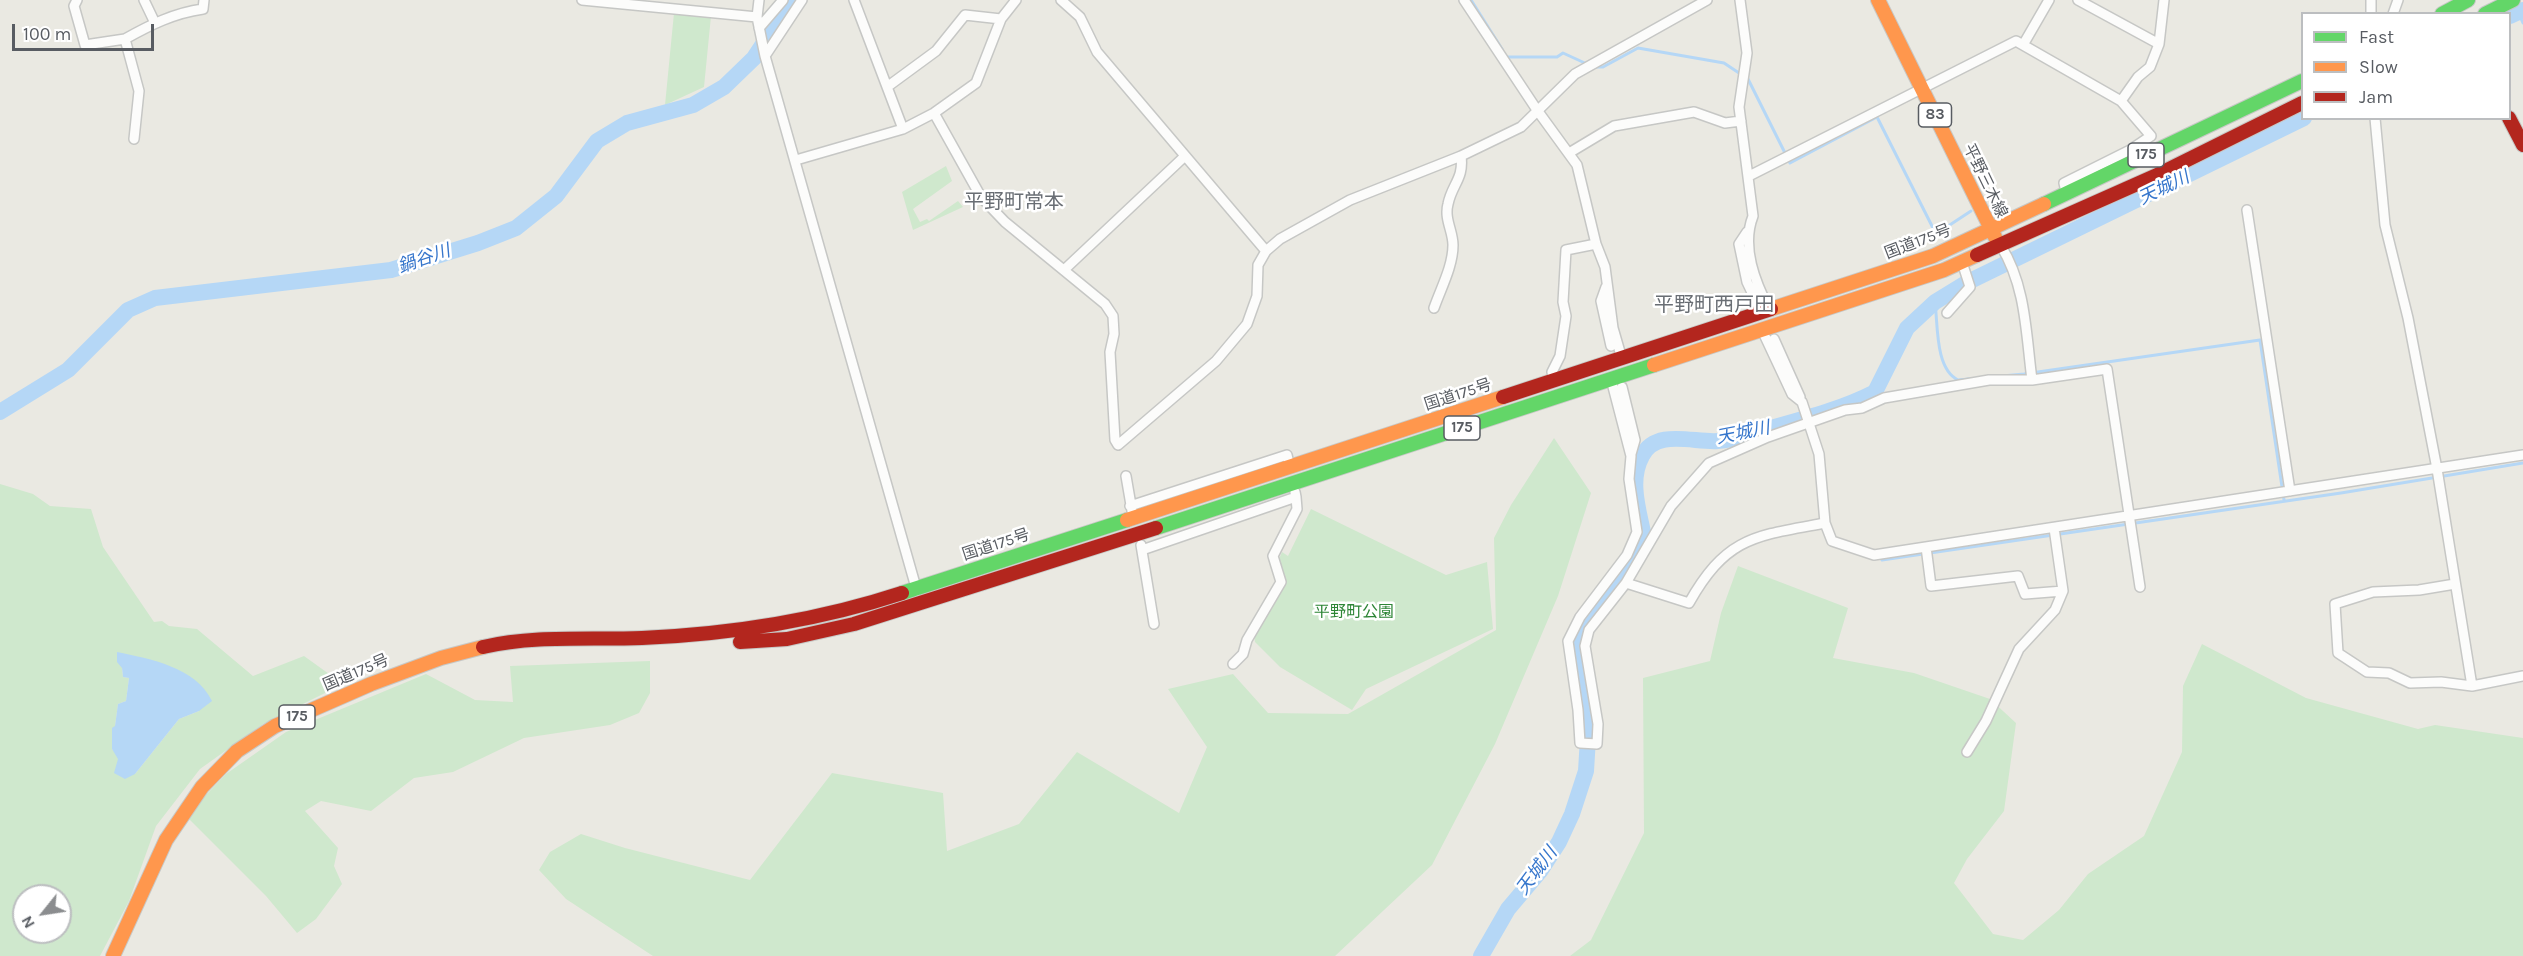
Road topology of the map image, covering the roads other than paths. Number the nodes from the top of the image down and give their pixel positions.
1 (77, 0) edge
2 (144, 0) edge
3 (204, 0) edge
4 (582, 0) edge
5 (759, 0) edge
6 (783, 0) edge
7 (802, 0) edge
8 (854, 0) edge
9 (1016, 0) edge
10 (1060, 0) edge
11 (1464, 0) edge
12 (1707, 0) edge
13 (1740, 0) edge
14 (1878, 0) edge
15 (2049, 0) edge
16 (2078, 0) edge
17 (2164, 0) edge
18 (2468, 0) edge
19 (2513, 0) edge
20 (2444, 9) edge
21 (2489, 12) edge
22 (758, 17) junction
23 (1001, 19) junction
24 (154, 23) junction
25 (759, 28) junction
26 (125, 39) junction
27 (2159, 44) junction
28 (2023, 45) junction
29 (765, 56) junction
30 (2301, 81) edge
31 (887, 87) junction
32 (1922, 89) junction
33 (2121, 101) junction
34 (2301, 103) edge
35 (1537, 111) junction
36 (934, 113) junction
37 (2375, 120) edge
38 (2510, 120) edge
39 (1741, 121) junction
40 (903, 129) junction
41 (134, 139) dead end
42 (2523, 145) edge
43 (1569, 153) junction
44 (1185, 156) junction
45 (1461, 156) junction
46 (796, 160) junction
47 (1749, 176) junction
48 (2066, 192) junction
49 (2247, 210) dead end
50 (1990, 230) junction
51 (1747, 232) junction
52 (1596, 244) junction
53 (2001, 246) junction
54 (1266, 251) junction
55 (1962, 262) junction
56 (1065, 269) junction
57 (1607, 285) junction
58 (1757, 303) dead end
59 (1434, 308) dead end
60 (1770, 311) junction
61 (1947, 313) dead end
62 (1762, 330) junction
63 (1774, 339) dead end
64 (1611, 346) dead end
65 (1622, 359) junction
66 (2032, 380) junction
67 (1554, 381) junction
68 (1616, 383) junction
69 (1802, 402) junction
70 (1809, 423) junction
71 (2523, 455) edge
72 (2437, 469) junction
73 (1126, 476) dead end
74 (1294, 490) junction
75 (2290, 491) junction
76 (1132, 512) junction
77 (2131, 516) junction
78 (1825, 523) junction
79 (2054, 528) junction
80 (1140, 534) junction
81 (1926, 547) junction
82 (1142, 550) junction
83 (1627, 555) junction
84 (1638, 561) junction
85 (1626, 583) junction
86 (2456, 584) junction
87 (2140, 587) dead end
88 (916, 588) junction
89 (2063, 591) junction
90 (921, 605) junction
91 (1154, 624) dead end
92 (594, 640) junction
93 (1233, 664) dead end
94 (2523, 676) edge
95 (2472, 686) junction
96 (1967, 752) dead end
97 (113, 956) edge

1 - 26 street
2 - 24 street
3 - 24 street
4 - 22 street
5 - 22 street
6 - 25 street
7 - 29 street
8 - 31 street
9 - 23 street
10 - 44 street
11 - 35 street
12 - 35 street
13 - 39 street
14 - 32 main road, 平野三木線 / 83
15 - 28 street
16 - 27 street
17 - 27 street
18 - 20 main road
19 - 21 main road
22 - 25 street
23 - 31 street
23 - 36 street
24 - 26 street
25 - 29 street
26 - 41 street
27 - 33 street
28 - 32 street
28 - 33 street
29 - 46 street
30 - 48 main road, 国道175号 / 175
31 - 40 street
32 - 47 street
32 - 50 main road, 平野三木線 / 83
33 - 48 street
34 - 53 main road, 国道175号 / 175
35 - 43 street
35 - 45 street
36 - 40 street
36 - 56 street
37 - 72 street
38 - 42 main road
39 - 43 street
39 - 47 street
40 - 46 street
43 - 52 street
44 - 54 street
44 - 56 street
45 - 54 street
45 - 59 street
46 - 88 street
47 - 51 street
48 - 50 main road, 国道175号 / 175
49 - 75 street
50 - 53 main road, 平野三木線 / 83
50 - 60 main road, 国道175号 / 175
51 - 58 street
51 - 60 street
52 - 57 street
52 - 67 street
53 - 55 main road, 国道175号 / 175
53 - 66 street
54 - 56 street
55 - 61 street
55 - 62 main road, 国道175号 / 175
57 - 64 street
57 - 65 street
60 - 65 main road, 国道175号 / 175
62 - 68 main road, 国道175号 / 175
62 - 69 street
63 - 69 street
65 - 67 main road, 国道175号 / 175
66 - 70 street
66 - 77 street
67 - 76 main road, 国道175号 / 175
68 - 74 main road, 国道175号 / 175
68 - 83 street
69 - 70 street
70 - 78 street
70 - 84 street
71 - 72 street
72 - 75 street
72 - 86 street
73 - 76 street
74 - 80 main road, 国道175号 / 175
74 - 82 street
74 - 93 street
75 - 77 street
76 - 88 main road, 国道175号 / 175
77 - 79 street
77 - 87 street
78 - 81 street
78 - 85 street
79 - 81 street
79 - 89 street
80 - 82 street
80 - 90 main road, 国道175号 / 175
81 - 89 street
82 - 91 street
83 - 84 street
83 - 85 street
84 - 85 street
86 - 95 street
86 - 95 street
88 - 90 street
88 - 92 main road, 国道175号 / 175
89 - 96 street
90 - 92 main road, 国道175号 / 175
92 - 97 main road, 国道175号 / 175
94 - 95 street

